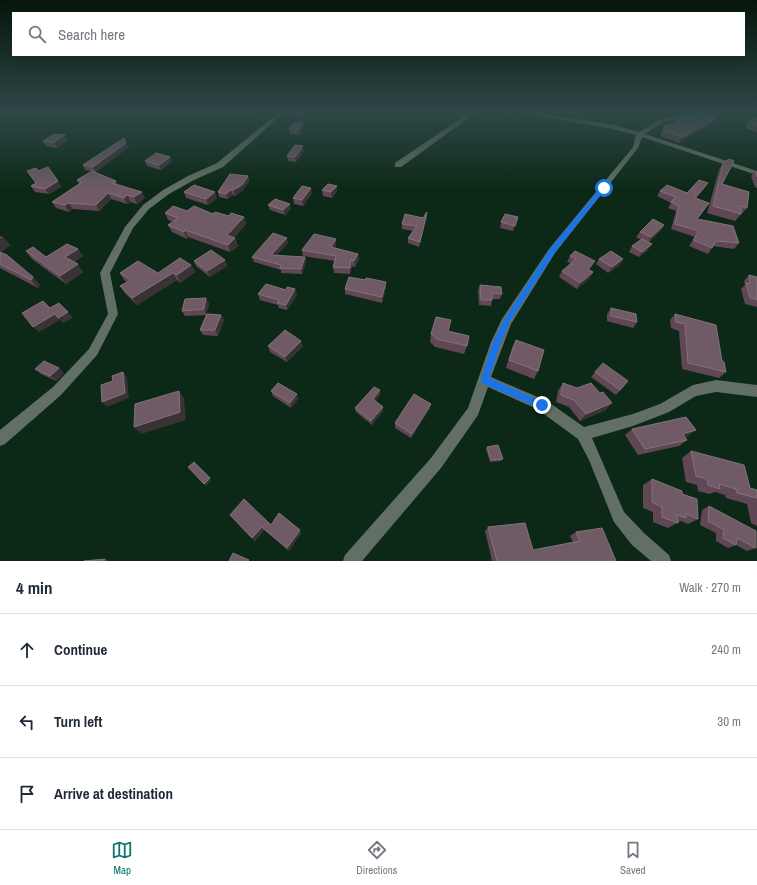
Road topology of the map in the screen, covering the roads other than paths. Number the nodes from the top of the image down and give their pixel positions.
1 (251, 138) edge
2 (436, 138) edge
3 (639, 138) edge
4 (653, 138) edge
5 (398, 165) dead end
6 (757, 173) edge
7 (485, 380) junction
8 (757, 391) edge
9 (582, 434) junction
10 (0, 438) edge
11 (351, 561) edge
12 (663, 561) edge

1 - 10 street
2 - 5 street
3 - 7 street
4 - 6 street
7 - 9 street
7 - 11 street
8 - 9 street
9 - 12 street

